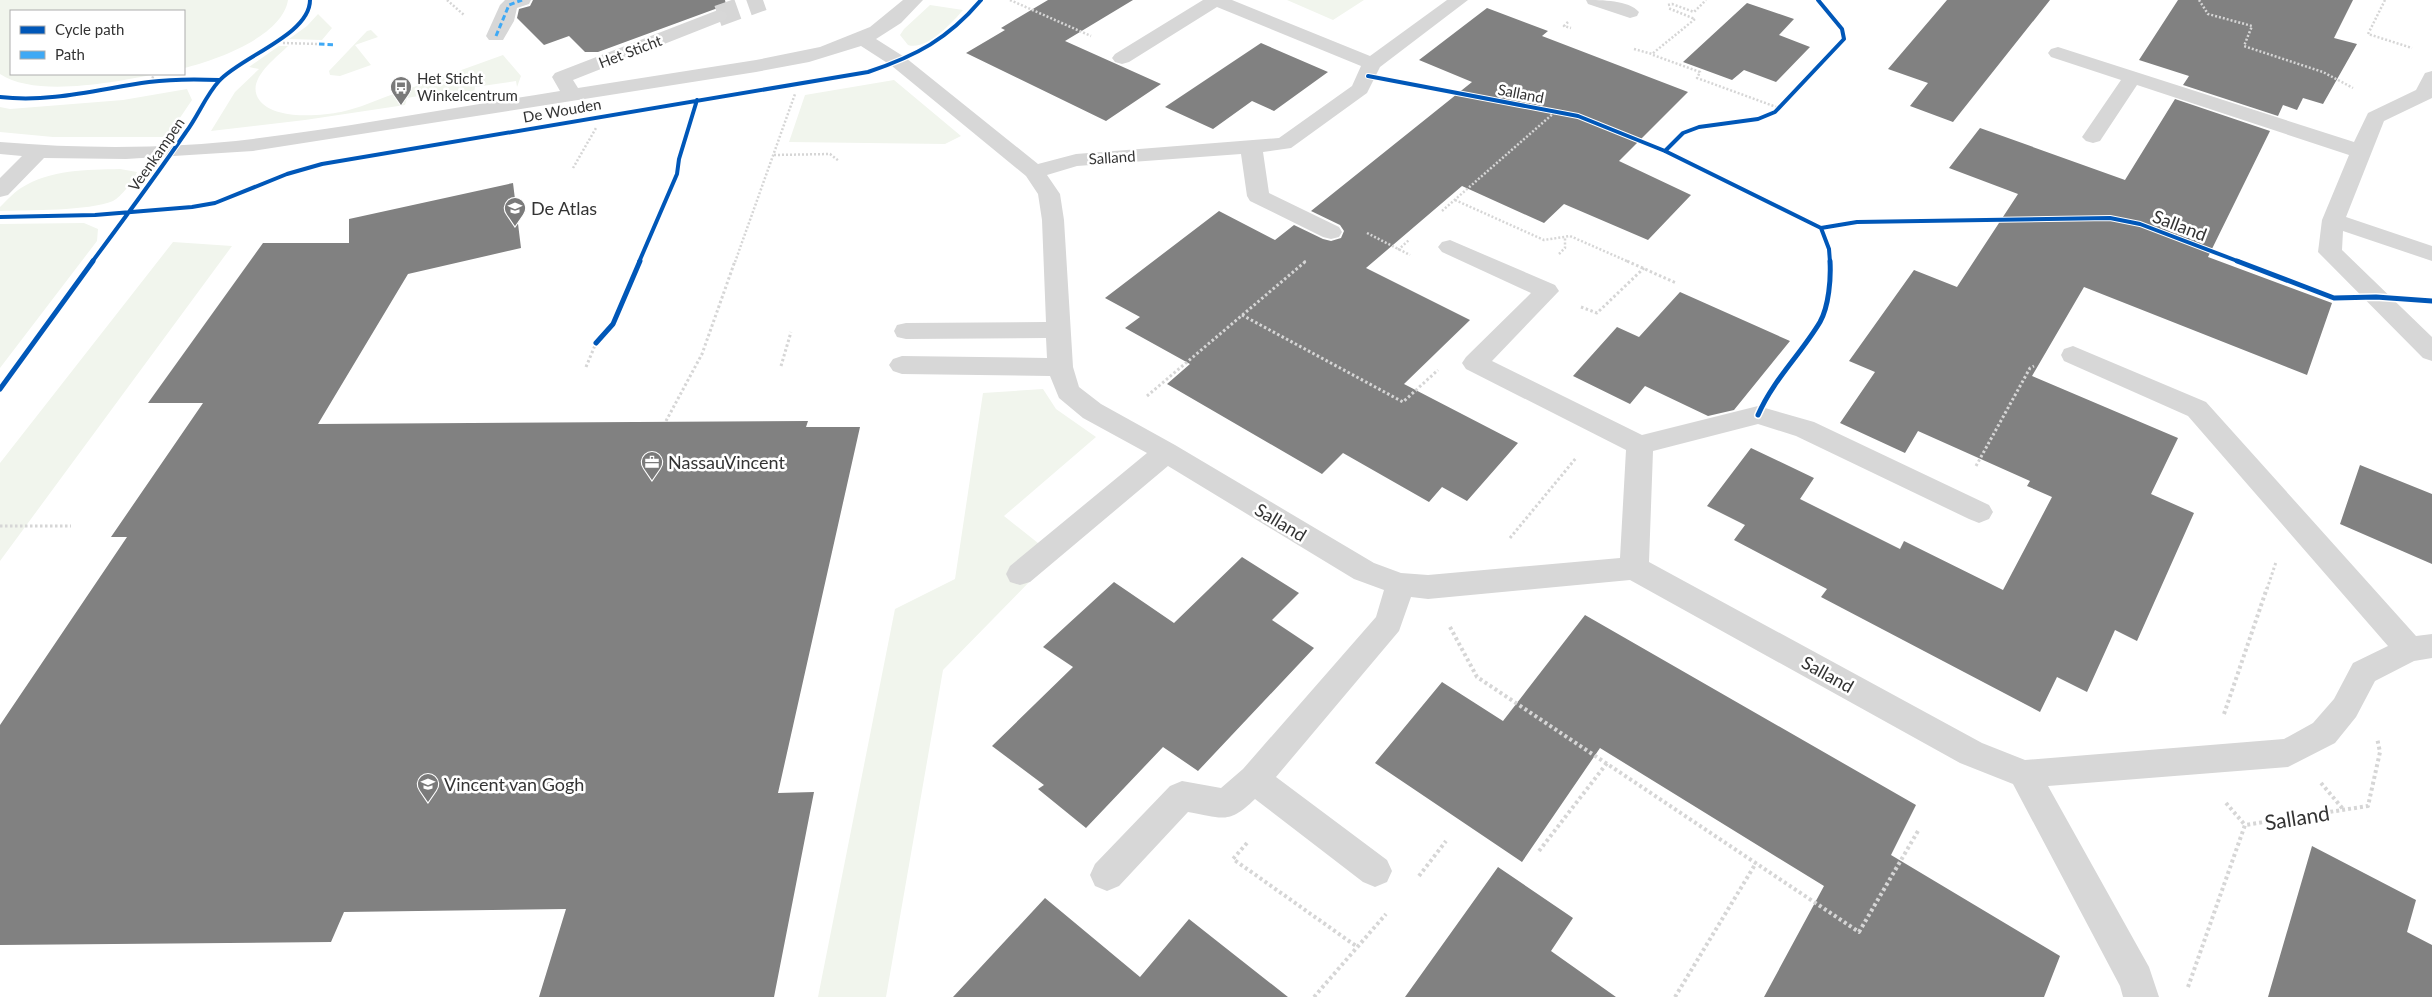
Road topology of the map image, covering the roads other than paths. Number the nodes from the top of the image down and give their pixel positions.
1 (522, 0) edge
2 (914, 0) edge
3 (1458, 0) edge
4 (1596, 0) edge
5 (1630, 12) dead end
6 (718, 16) tunnel mouth
7 (496, 36) dead end
8 (861, 38) junction
9 (2058, 53) dead end
10 (1122, 58) dead end
11 (1372, 64) junction
12 (2432, 77) edge
13 (2132, 78) junction
14 (572, 95) junction
15 (2093, 136) dead end
16 (1251, 146) junction
17 (0, 148) edge
18 (38, 152) junction
19 (2362, 152) junction
20 (1034, 172) junction
21 (0, 190) edge
22 (2333, 220) junction
23 (1331, 232) road end
24 (1450, 247) road end
25 (2432, 254) edge
26 (1059, 330) junction
27 (906, 331) dead end
28 (2432, 352) edge
29 (2073, 355) road end
30 (902, 364) dead end
31 (1060, 367) junction
32 (1640, 446) junction
33 (1166, 452) junction
34 (1968, 507) road end
35 (1634, 568) junction
36 (1020, 574) dead end
37 (1414, 586) junction
38 (2420, 647) edge
39 (2024, 774) junction
40 (1254, 778) junction
41 (1375, 871) dead end
42 (1107, 874) dead end
43 (2141, 997) edge

1 - 7 street
2 - 8 street, De Wouden
3 - 11 street, Salland
4 - 5 street
6 - 14 street, Het Sticht
8 - 14 street, De Wouden
8 - 20 street, Salland
9 - 13 street
10 - 11 street
11 - 16 street, Salland
12 - 19 street
13 - 15 street
13 - 19 street
14 - 18 street, De Wouden
16 - 20 street, Salland
16 - 23 street
17 - 18 street, De Wouden
18 - 21 street
19 - 22 street
20 - 26 street, Salland
22 - 25 street
22 - 28 street
24 - 32 street
26 - 27 street
26 - 31 street, Salland
29 - 38 street, Salland
30 - 31 street
31 - 33 street, Salland
32 - 34 street
32 - 35 street
33 - 36 street
33 - 37 street, Salland
35 - 37 street, Salland
35 - 39 street, Salland
37 - 40 street
38 - 39 street, Salland
39 - 43 street
40 - 41 street
40 - 42 street

